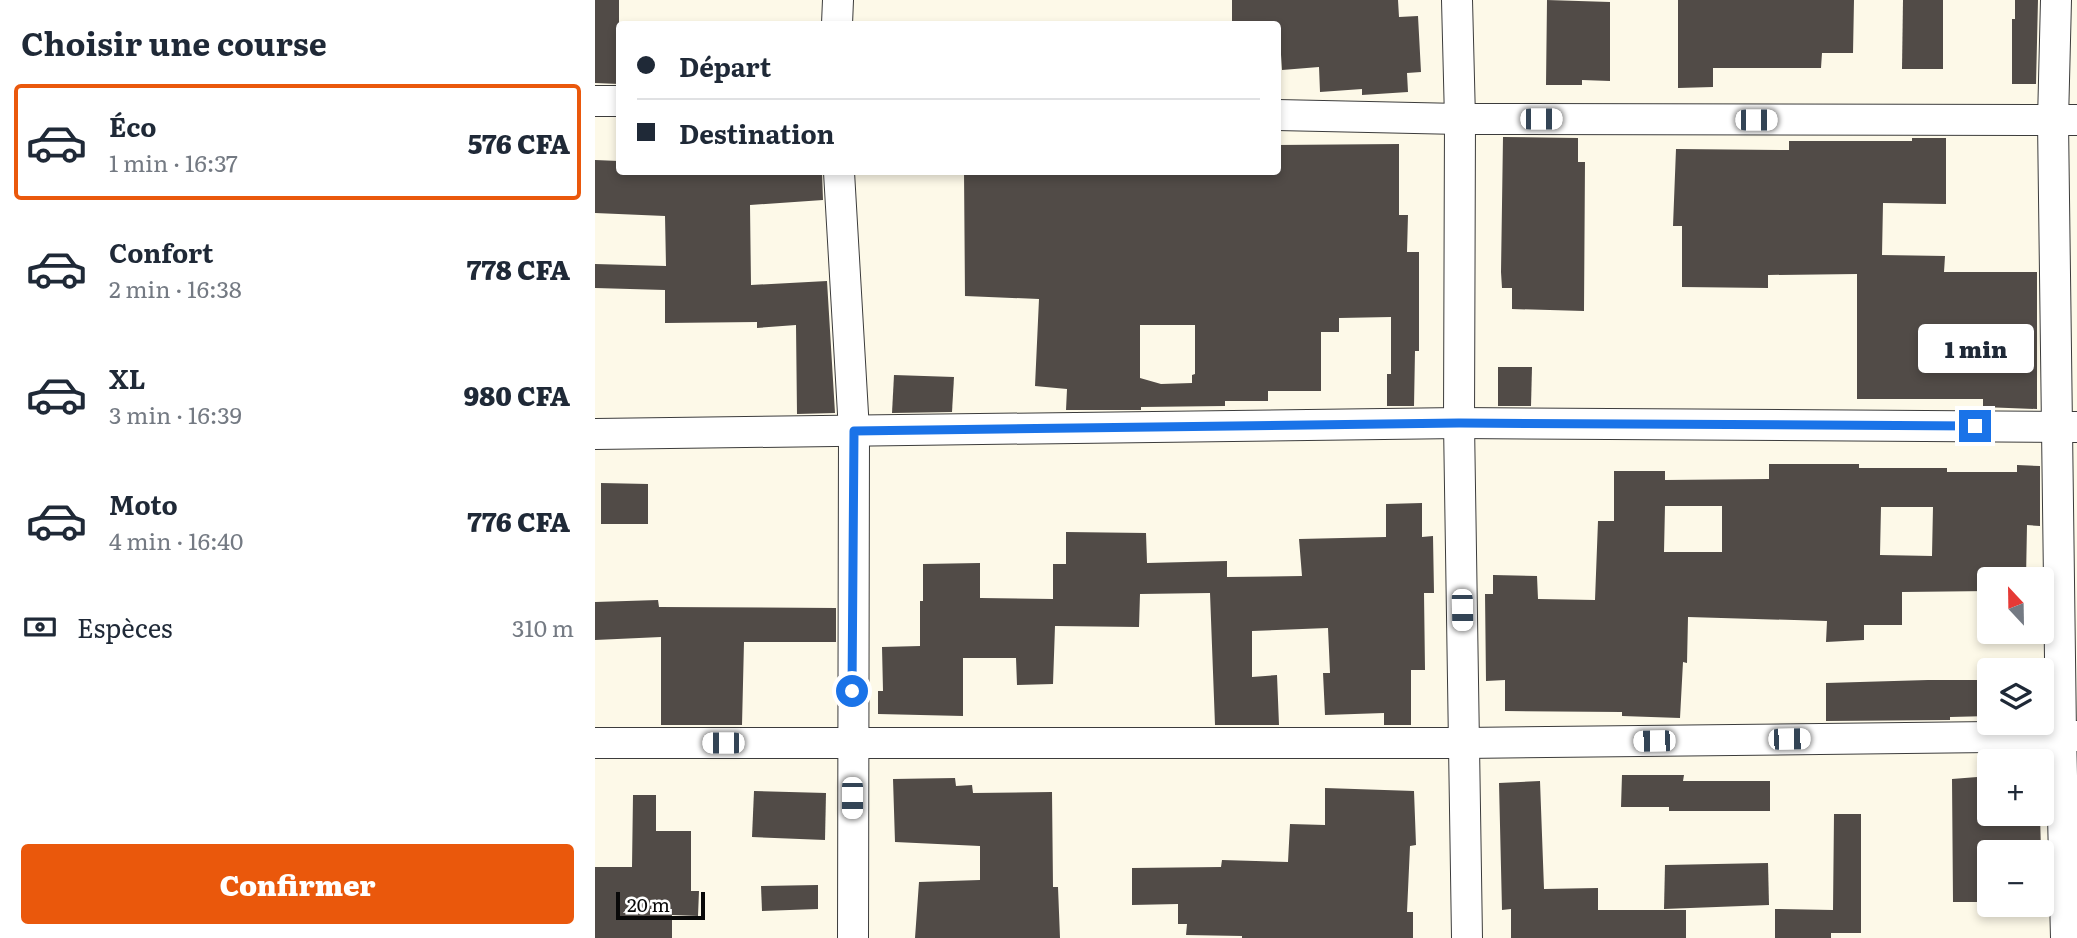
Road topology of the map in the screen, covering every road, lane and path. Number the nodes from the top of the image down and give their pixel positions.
1 (838, 0) edge
2 (1457, 0) edge
3 (2056, 0) edge
4 (837, 21) edge
5 (595, 101) edge
6 (616, 101) edge
7 (1281, 115) edge
8 (1460, 119) junction
9 (2065, 120) edge
10 (839, 175) edge
11 (1459, 423) junction
12 (2067, 427) edge
13 (854, 431) junction
14 (595, 434) edge
15 (2069, 736) edge
16 (595, 743) edge
17 (851, 743) junction
18 (1464, 743) junction
19 (853, 938) edge
20 (1467, 938) edge
21 (2066, 938) edge

1 - 4 street
2 - 8 street
3 - 9 street
5 - 6 street
7 - 8 street
8 - 9 street
8 - 11 street
9 - 12 street
10 - 13 street
11 - 12 street
11 - 13 street
11 - 18 street
12 - 15 street
13 - 14 street
13 - 17 street
15 - 18 street
15 - 21 street
16 - 17 street
17 - 18 street
17 - 19 street
18 - 20 street

